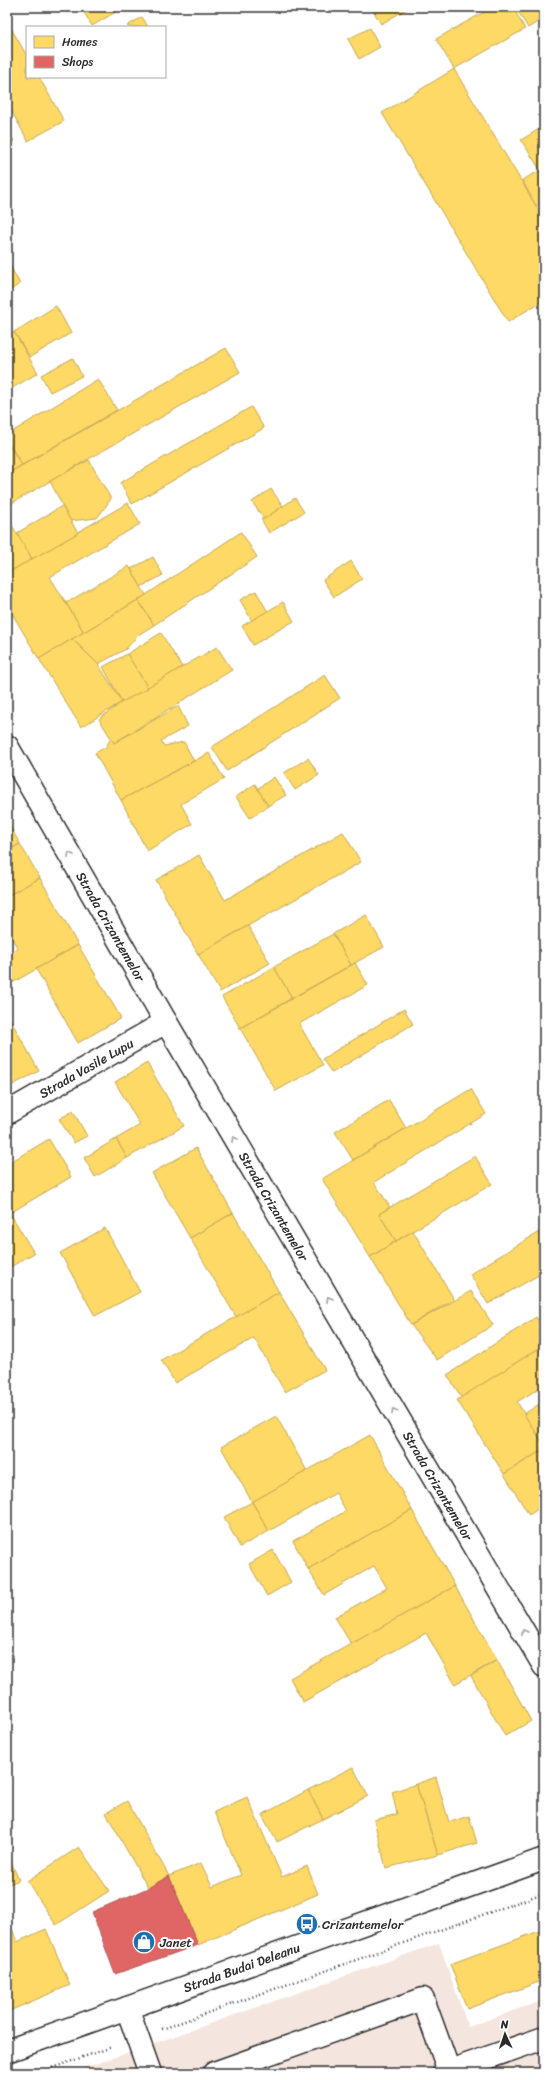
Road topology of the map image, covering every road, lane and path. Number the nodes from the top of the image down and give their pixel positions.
1 (7, 746) edge
2 (166, 1022) junction
3 (7, 1113) edge
4 (544, 1666) edge
5 (544, 1859) edge
6 (544, 1893) edge
7 (127, 2008) junction
8 (138, 2038) junction
9 (544, 2038) edge
10 (7, 2051) edge
11 (223, 2072) edge
12 (447, 2072) edge
13 (37, 2073) edge
14 (150, 2073) edge

2 -> 1 street, Strada Crizantemelor
2 - 3 street, Strada Vasile Lupu
4 -> 2 street, Strada Crizantemelor
5 - 7 street, Strada Budai Deleanu
6 - 8 path
7 - 8 street
7 - 10 street, Strada Budai Deleanu
8 - 13 path
8 - 14 street
9 - 12 street
11 - 12 street

